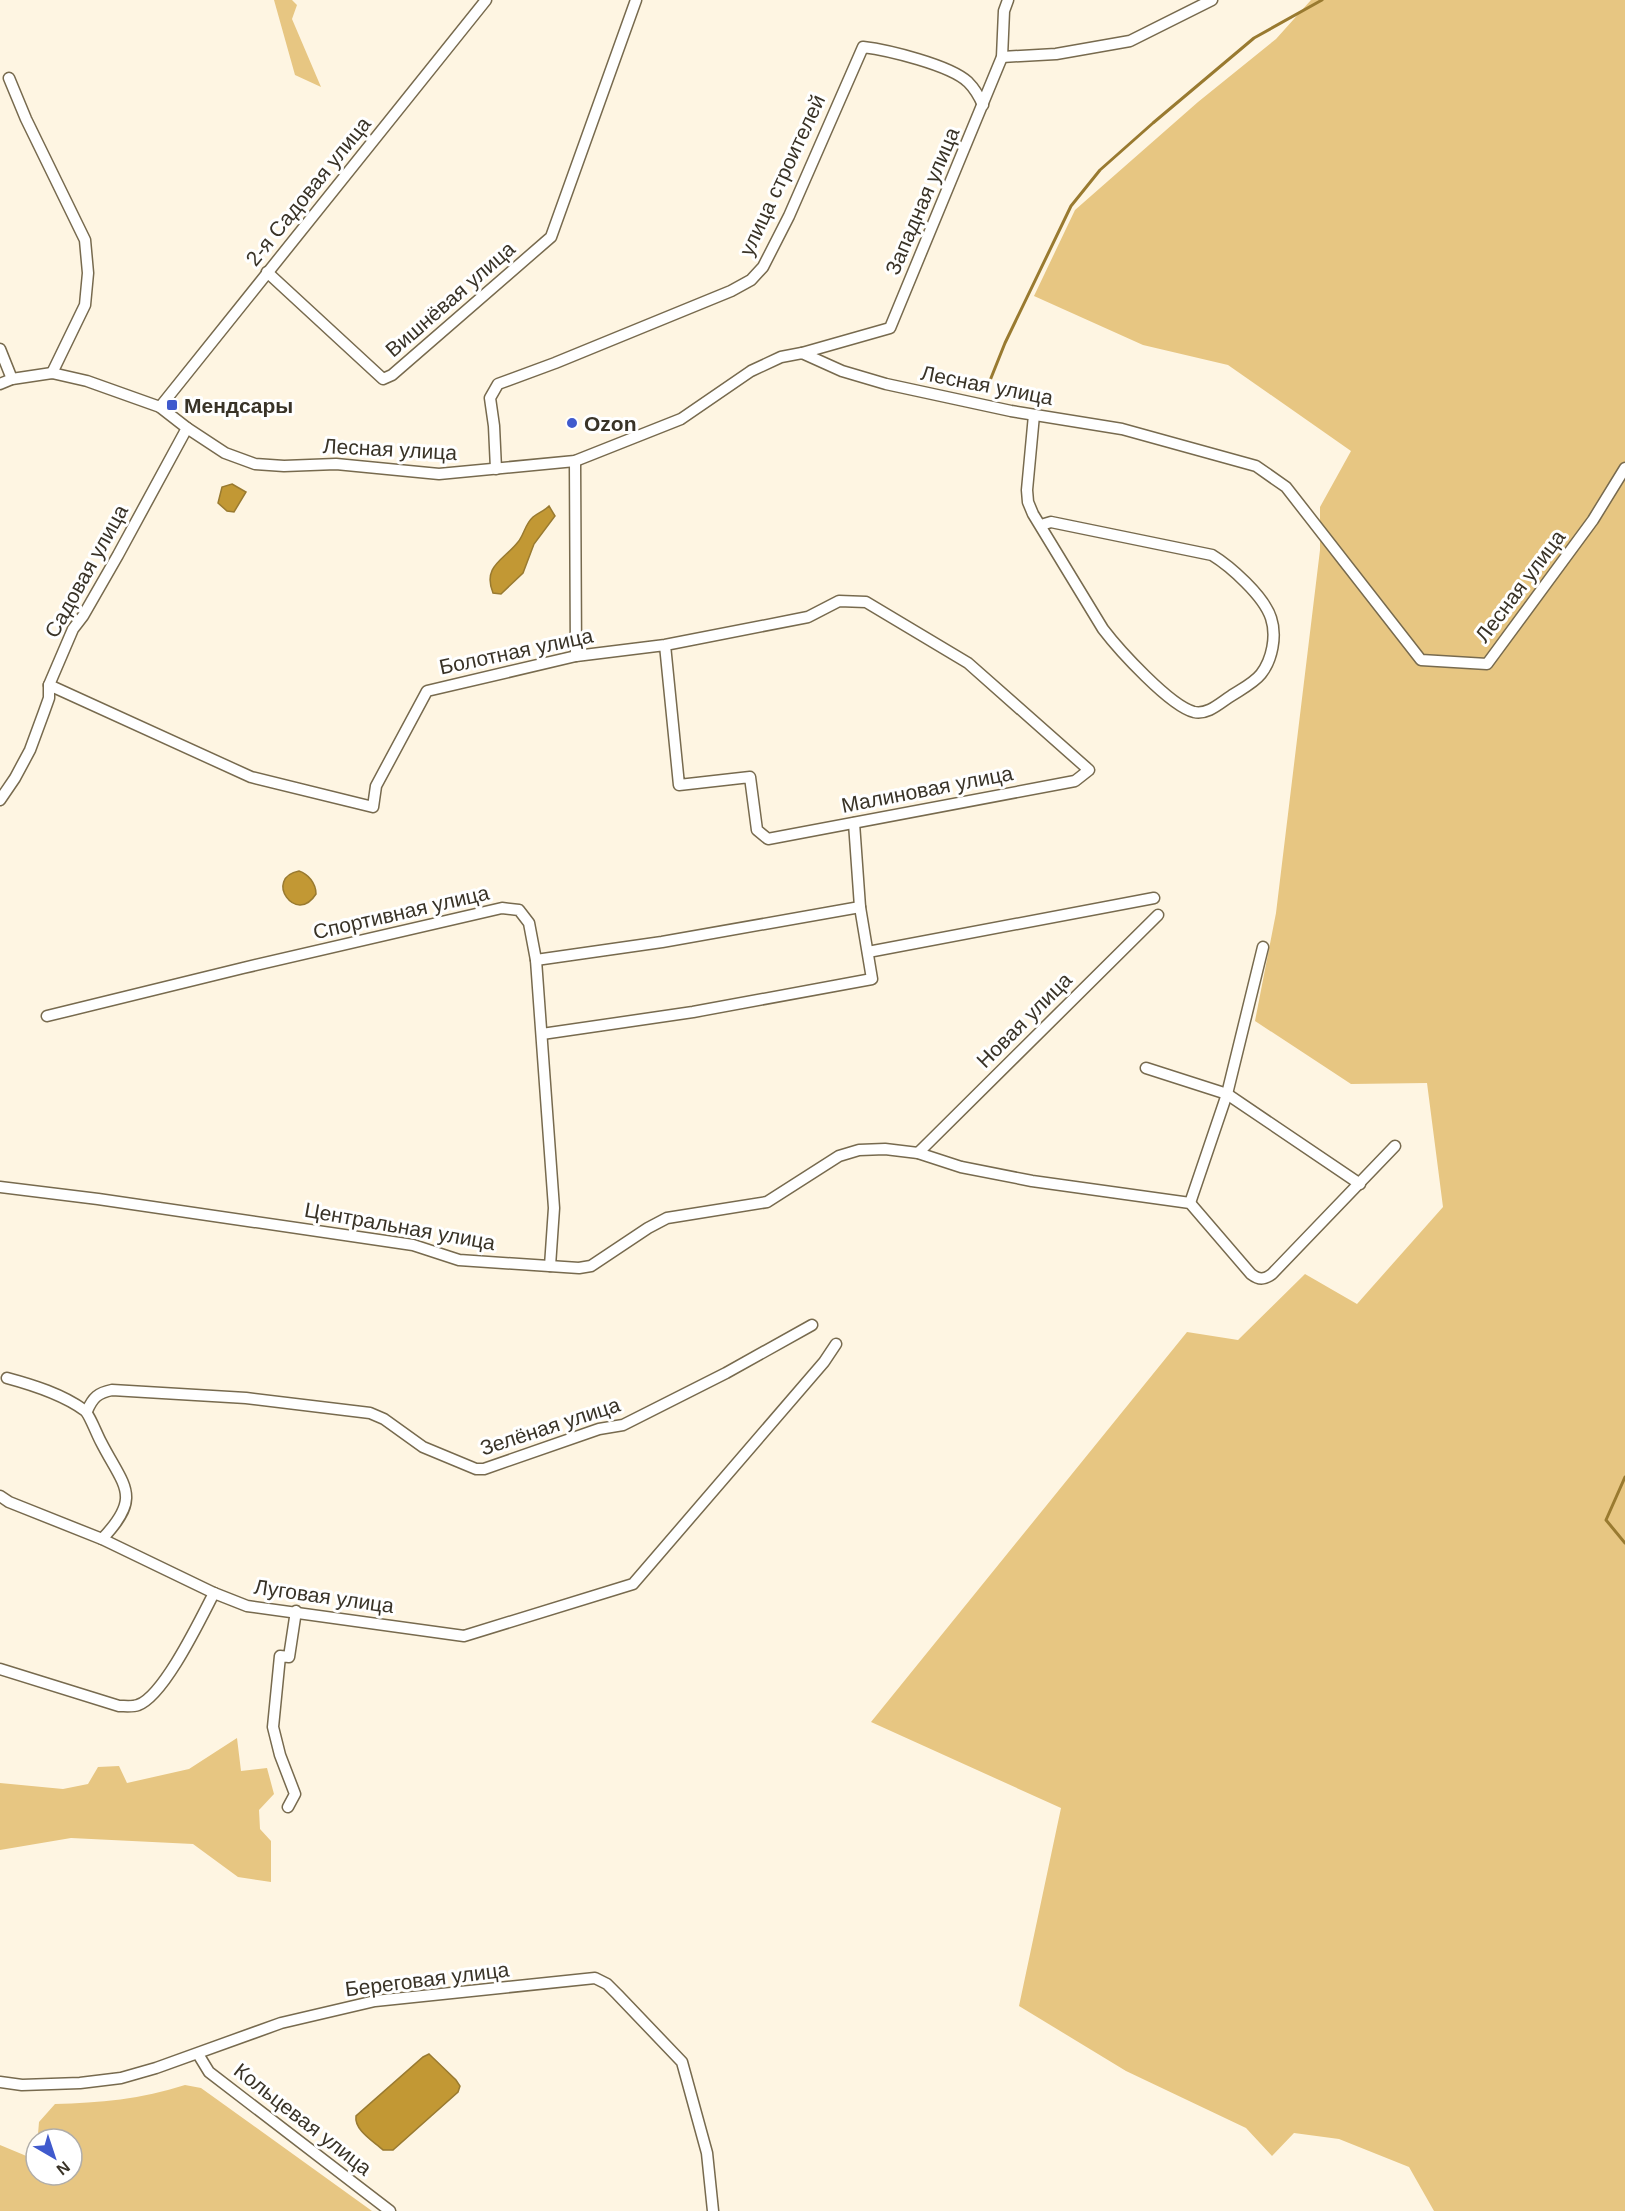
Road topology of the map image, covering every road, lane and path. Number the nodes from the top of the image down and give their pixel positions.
1 (486, 0) edge
2 (636, 0) edge
3 (1008, 0) edge
4 (1212, 0) edge
5 (1002, 57) junction
6 (9, 78) dead end
7 (983, 105) junction
8 (267, 272) junction
9 (0, 349) edge
10 (802, 353) junction
11 (52, 373) junction
12 (12, 379) junction
13 (0, 384) edge
14 (160, 407) junction
15 (1034, 415) junction
16 (187, 428) junction
17 (575, 461) junction
18 (1625, 468) edge
19 (496, 469) junction
20 (1041, 525) junction
21 (866, 602) joint
22 (665, 645) junction
23 (576, 656) junction
24 (49, 685) junction
25 (0, 800) edge
26 (854, 823) junction
27 (1154, 898) dead end
28 (860, 907) junction
29 (1158, 915) dead end
30 (1263, 947) dead end
31 (868, 951) junction
32 (536, 960) junction
33 (47, 1016) dead end
34 (542, 1034) junction
35 (1146, 1068) dead end
36 (1227, 1094) junction
37 (1395, 1146) dead end
38 (918, 1154) junction
39 (1360, 1184) junction
40 (0, 1187) edge
41 (1190, 1203) junction
42 (550, 1266) junction
43 (812, 1324) dead end
44 (836, 1344) dead end
45 (7, 1378) dead end
46 (87, 1411) junction
47 (0, 1496) edge
48 (102, 1539) junction
49 (214, 1593) junction
50 (296, 1611) junction
51 (0, 1669) edge
52 (288, 1807) dead end
53 (198, 2054) junction
54 (0, 2082) edge
55 (390, 2211) edge
56 (713, 2211) edge

1 - 8 street, 2-я Садовая улица
2 - 8 street, Вишнёвая улица
3 - 5 street, Западная улица
4 - 5 street
5 - 7 street, Западная улица
6 - 11 street
7 - 10 street, Западная улица
7 - 19 street, улица строителей
8 - 14 street, 2-я Садовая улица
9 - 12 street
10 - 15 street, Лесная улица
10 - 17 street, Лесная улица
11 - 12 street
11 - 14 street
12 - 13 street
14 - 16 street
15 - 18 street, Лесная улица
15 - 20 street
16 - 19 street, Лесная улица
16 - 24 street, Садовая улица
17 - 19 street, Лесная улица
17 - 23 street
20 - 20 street
21 - 22 street, Болотная улица
21 - 26 street, Малиновая улица
22 - 23 street, Болотная улица
22 - 26 street, Малиновая улица
23 - 24 street, Болотная улица
24 - 25 street, Садовая улица
26 - 28 street
27 - 31 street
28 - 31 street
28 - 32 street
29 - 38 street, Новая улица
30 - 36 street
31 - 34 street
32 - 33 street, Спортивная улица
32 - 34 street, Спортивная улица
34 - 42 street, Спортивная улица
35 - 36 street
36 - 39 street
36 - 41 street
37 - 39 street
38 - 41 street
38 - 42 street, Центральная улица
39 - 41 street
40 - 42 street, Центральная улица
43 - 46 street, Зелёная улица
44 - 50 street, Луговая улица
45 - 46 street
46 - 48 street
47 - 48 street, Луговая улица
48 - 49 street, Луговая улица
49 - 50 street, Луговая улица
49 - 51 street
50 - 52 street
53 - 54 street, Береговая улица
53 - 55 street, Кольцевая улица
53 - 56 street, Береговая улица

